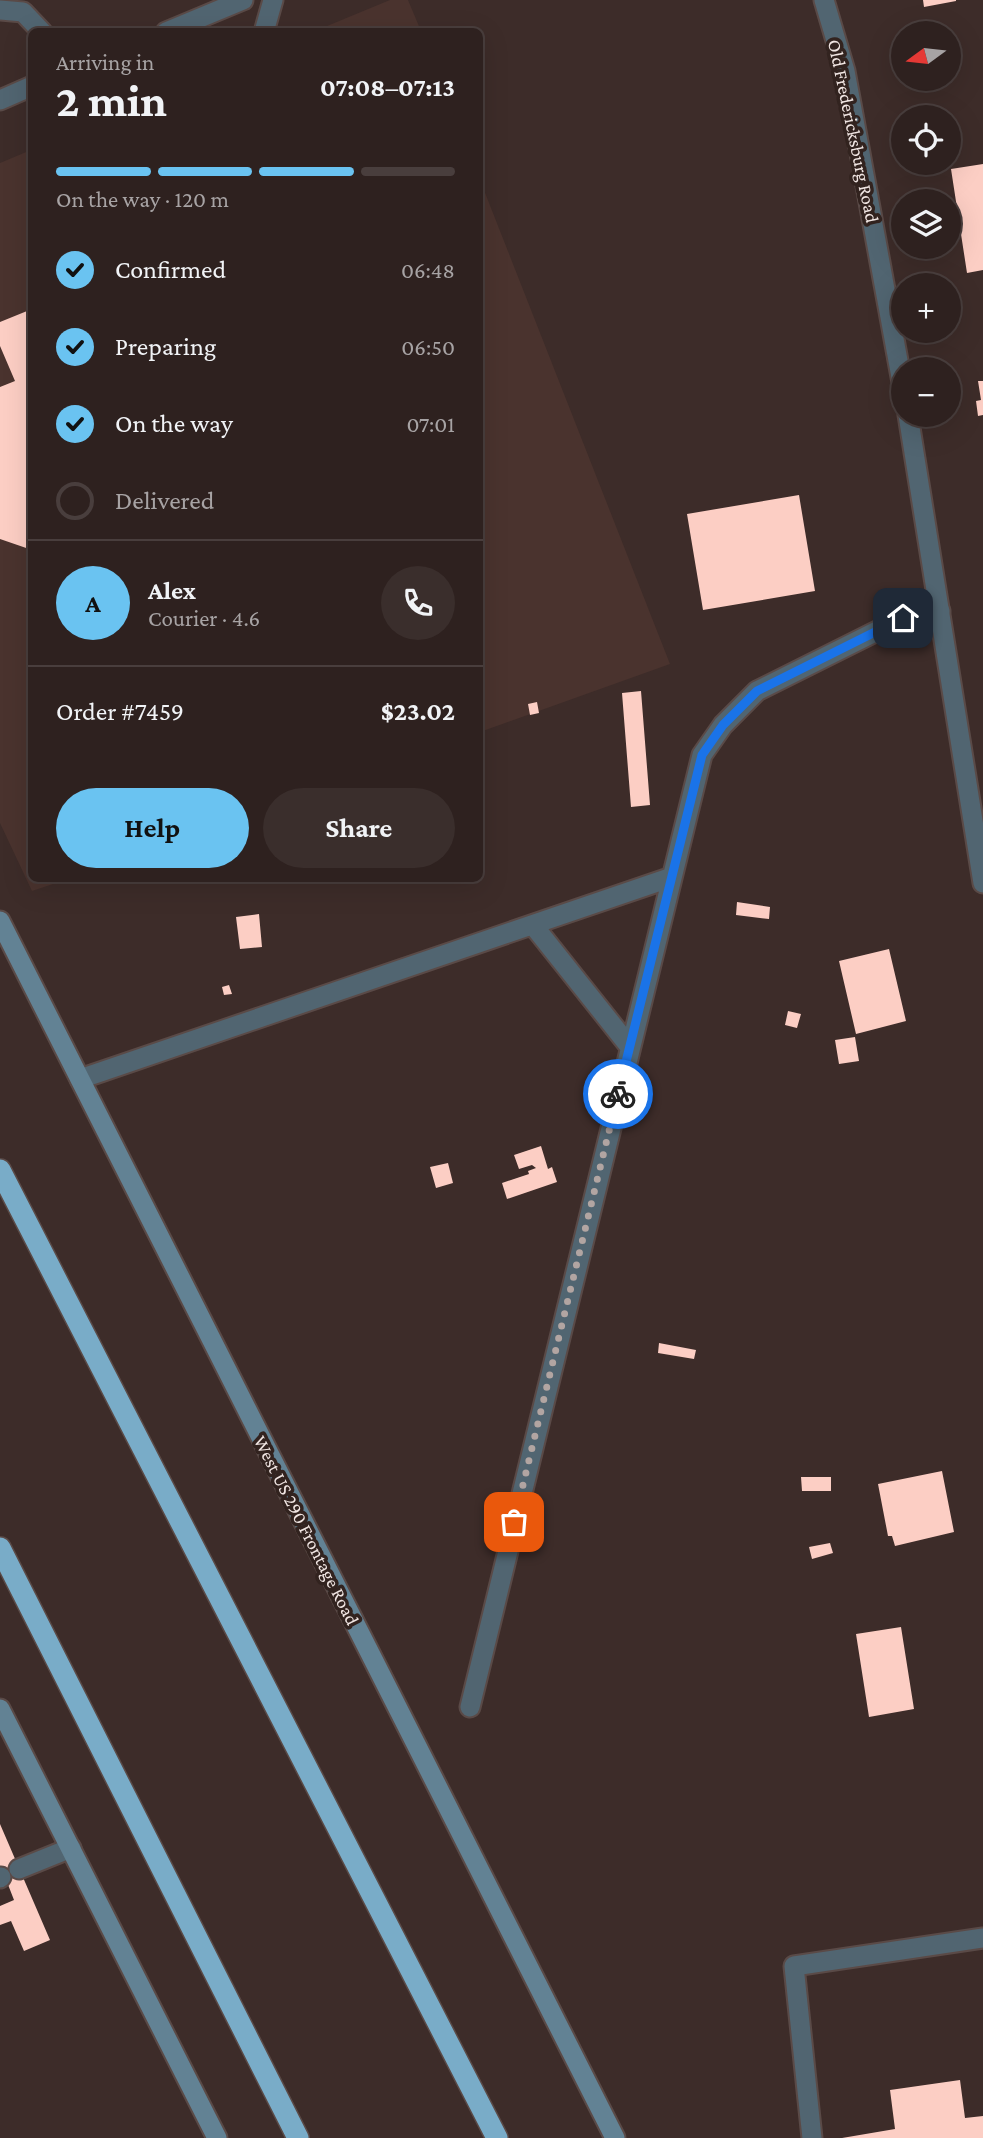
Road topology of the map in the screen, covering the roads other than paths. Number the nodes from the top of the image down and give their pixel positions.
1 (243, 0) edge
2 (273, 0) edge
3 (824, 0) edge
4 (0, 10) edge
5 (38, 28) edge
6 (176, 28) edge
7 (265, 28) edge
8 (28, 88) edge
9 (0, 100) edge
10 (897, 357) edge
11 (910, 427) edge
12 (940, 611) junction
13 (672, 877) junction
14 (983, 883) edge
15 (0, 921) edge
16 (533, 925) junction
17 (629, 1047) junction
18 (80, 1080) junction
19 (0, 1170) edge
20 (0, 1548) edge
21 (470, 1707) dead end
22 (0, 1709) edge
23 (71, 1848) junction
24 (19, 1869) dead end
25 (983, 1938) edge
26 (217, 2138) edge
27 (298, 2138) edge
28 (497, 2138) edge
29 (615, 2138) edge
30 (812, 2138) edge

1 - 6 street
2 - 7 street
3 - 10 street, Old Fredericksburg Road
4 - 5 street
8 - 9 street
11 - 12 street
12 - 13 street
12 - 14 street
13 - 16 street
13 - 17 street
15 - 18 main road, West US 290 Frontage Road
16 - 17 street
16 - 18 street
17 - 21 street
18 - 29 main road, West US 290 Frontage Road
19 - 28 highway
20 - 27 highway
22 - 23 main road
23 - 24 street
23 - 26 main road
25 - 30 street

